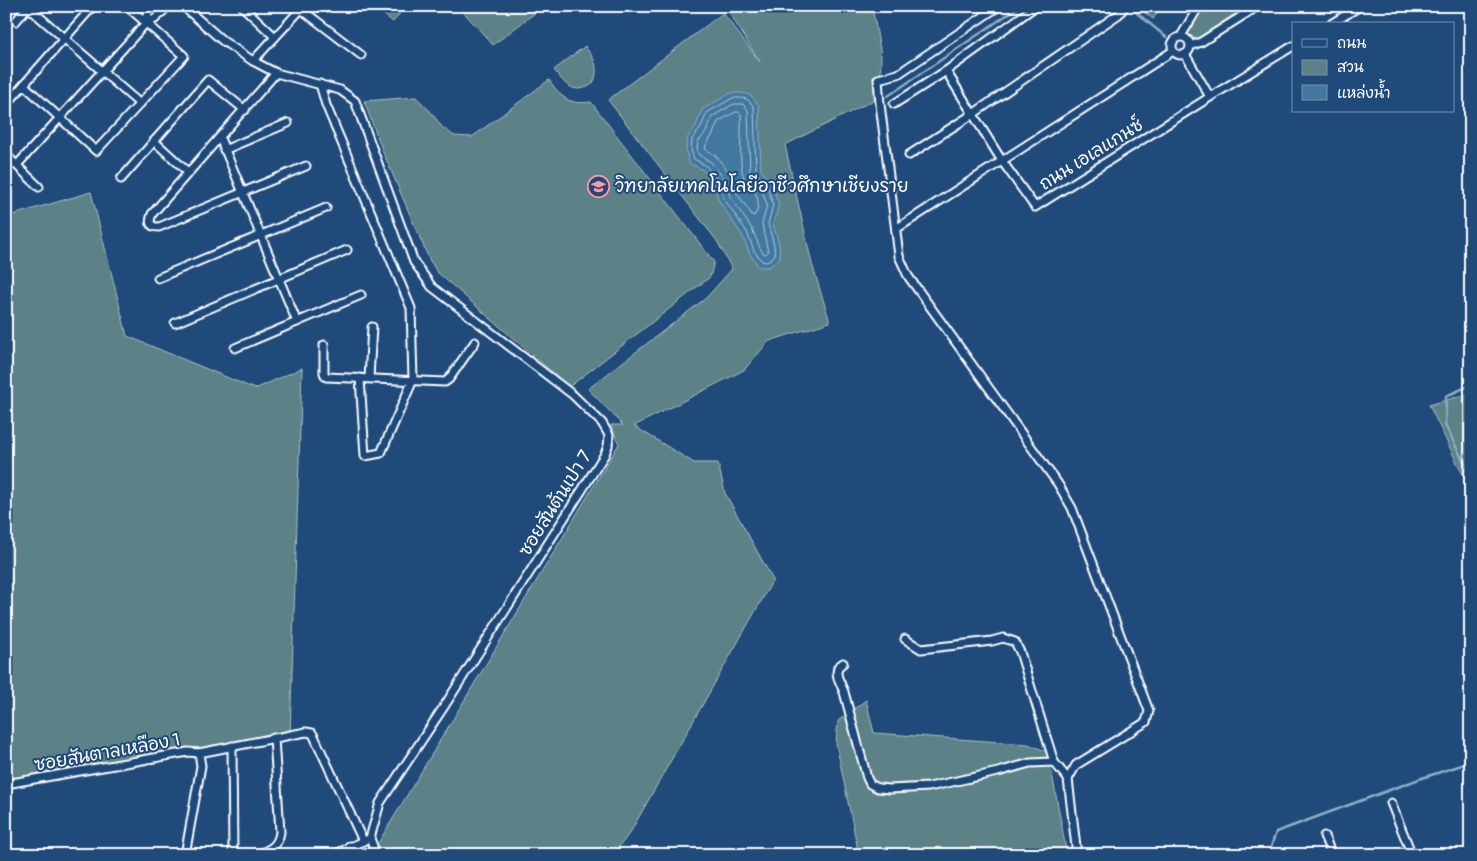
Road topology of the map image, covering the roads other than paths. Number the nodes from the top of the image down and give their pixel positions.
1 (28, 6) edge
2 (93, 6) edge
3 (126, 6) edge
4 (154, 6) edge
5 (168, 6) edge
6 (183, 6) edge
7 (242, 6) edge
8 (999, 6) edge
9 (1036, 6) edge
10 (1125, 6) edge
11 (1199, 6) edge
12 (1258, 6) edge
13 (1360, 6) edge
14 (16, 20) dead end
15 (1334, 22) edge
16 (146, 23) junction
17 (1180, 36) junction
18 (275, 37) junction
19 (65, 39) junction
20 (1190, 46) junction
21 (1292, 47) edge
22 (1173, 51) junction
23 (1185, 54) junction
24 (361, 55) dead end
25 (253, 61) junction
26 (103, 71) junction
27 (946, 71) junction
28 (276, 73) junction
29 (320, 84) junction
30 (24, 85) junction
31 (1210, 97) junction
32 (140, 104) junction
33 (894, 104) dead end
34 (6, 105) edge
35 (245, 110) junction
36 (973, 114) junction
37 (60, 118) junction
38 (288, 122) dead end
39 (220, 138) junction
40 (154, 141) junction
41 (224, 150) junction
42 (6, 155) edge
43 (909, 155) dead end
44 (1002, 161) junction
45 (17, 165) junction
46 (306, 166) dead end
47 (189, 173) junction
48 (121, 179) dead end
49 (39, 187) dead end
50 (243, 193) junction
51 (326, 208) dead end
52 (896, 229) junction
53 (260, 235) junction
54 (347, 250) dead end
55 (158, 278) dead end
56 (279, 279) junction
57 (361, 295) dead end
58 (297, 322) junction
59 (175, 323) dead end
60 (372, 327) dead end
61 (475, 342) dead end
62 (324, 345) dead end
63 (235, 348) dead end
64 (360, 378) junction
65 (369, 378) junction
66 (413, 380) junction
67 (905, 639) dead end
68 (843, 663) dead end
69 (274, 738) junction
70 (232, 746) junction
71 (199, 752) junction
72 (1054, 762) junction
73 (1068, 779) junction
74 (6, 784) edge
75 (1391, 803) dead end
76 (1324, 836) dead end
77 (366, 839) junction
78 (349, 846) junction
79 (185, 855) edge
80 (233, 855) edge
81 (257, 855) edge
82 (334, 855) edge
83 (353, 855) edge
84 (376, 855) edge
85 (1077, 855) edge
86 (1332, 855) edge
87 (1412, 855) edge

1 - 14 street
1 - 19 street
2 - 19 street
3 - 16 street
4 - 16 street
5 - 16 street
6 - 25 street
7 - 18 street
8 - 52 street
9 - 27 street
10 - 36 street
11 - 17 street
12 - 20 street
13 - 15 street
16 - 26 street
16 - 32 street
17 - 20 street
17 - 22 street
18 - 24 street
18 - 25 street
19 - 26 street
19 - 30 street
20 - 23 street
21 - 31 street, ถนน เอเลแกนซ์
22 - 23 street
22 - 44 street
23 - 31 street
25 - 28 street
26 - 32 street
26 - 37 street
27 - 33 street
27 - 36 street, ถนน เอเลแกนซ์
28 - 29 street
28 - 35 street
29 - 66 street
29 - 77 street, ซอยสันต้นเปา 7
30 - 34 street
30 - 37 street
31 - 44 street, ถนน เอเลแกนซ์
32 - 37 street
35 - 39 street
35 - 40 street
36 - 43 street
36 - 44 street, ถนน เอเลแกนซ์
37 - 45 street
38 - 41 street
39 - 41 street
39 - 47 street
40 - 47 street
40 - 48 street
41 - 50 street
42 - 45 street
44 - 52 street
45 - 49 street
46 - 50 street
47 - 50 street
50 - 53 street
51 - 53 street
52 - 73 street
53 - 55 street
53 - 56 street
54 - 56 street
56 - 58 street
56 - 59 street
57 - 58 street
58 - 63 street
60 - 65 street
61 - 66 street
62 - 64 street
64 - 65 street
64 - 66 street
65 - 66 street
67 - 72 street
68 - 72 street
69 - 70 street
69 - 77 street
69 - 81 street
70 - 71 street
70 - 80 street
71 - 74 street, ซอยสันตาลเหลือง 1
71 - 79 street, ซอยสันตาลเหลือง 1
72 - 73 street
73 - 85 street
75 - 87 street
76 - 86 street
77 - 78 street
77 - 84 street
78 - 82 street
78 - 83 street

